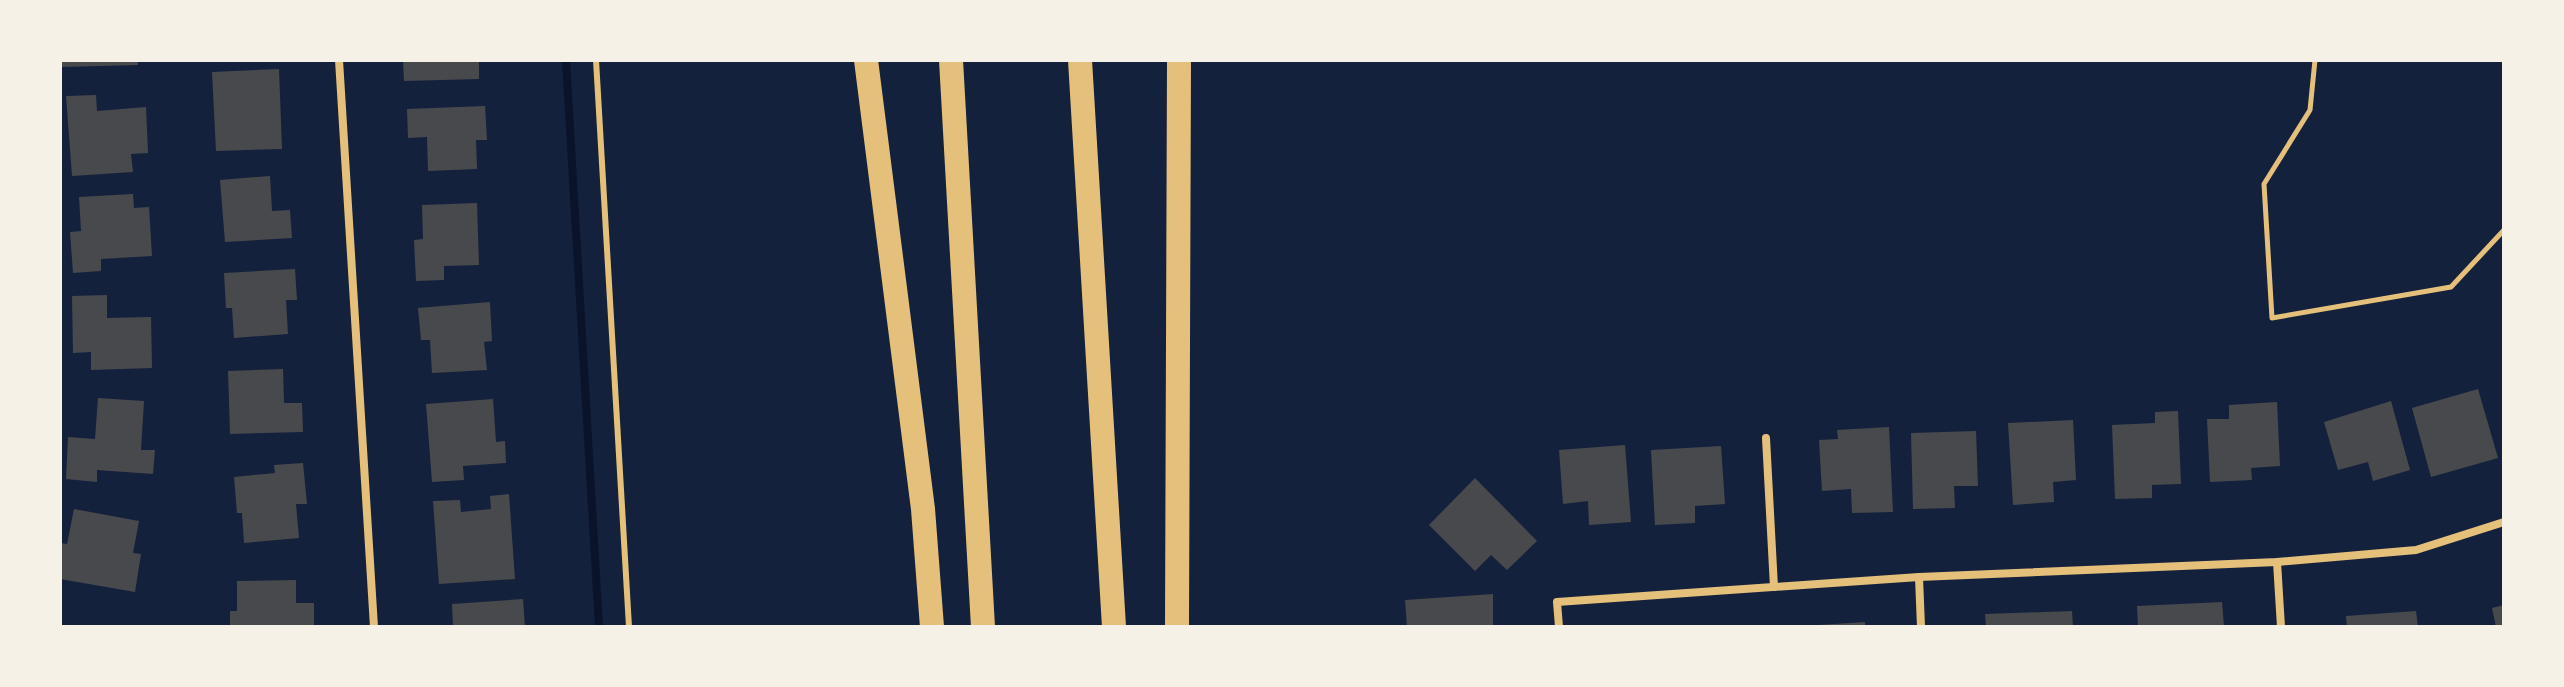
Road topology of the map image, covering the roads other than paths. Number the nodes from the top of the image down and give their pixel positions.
1 (339, 60) edge
2 (596, 60) edge
3 (866, 60) edge
4 (951, 60) edge
5 (1080, 60) edge
6 (1179, 60) edge
7 (1766, 438) dead end
8 (2504, 522) edge
9 (2277, 562) junction
10 (1919, 577) junction
11 (1774, 587) junction
12 (374, 627) edge
13 (629, 627) edge
14 (932, 627) edge
15 (983, 627) edge
16 (1114, 627) edge
17 (1177, 627) edge
18 (1559, 627) edge
19 (1921, 627) edge
20 (2281, 627) edge

1 - 12 street
2 - 13 lane
3 - 14 highway
4 - 15 highway
5 - 16 highway
6 - 17 highway
7 - 11 street
8 - 9 street
9 - 10 street
9 - 20 street
10 - 11 street
10 - 19 street
11 - 18 street

